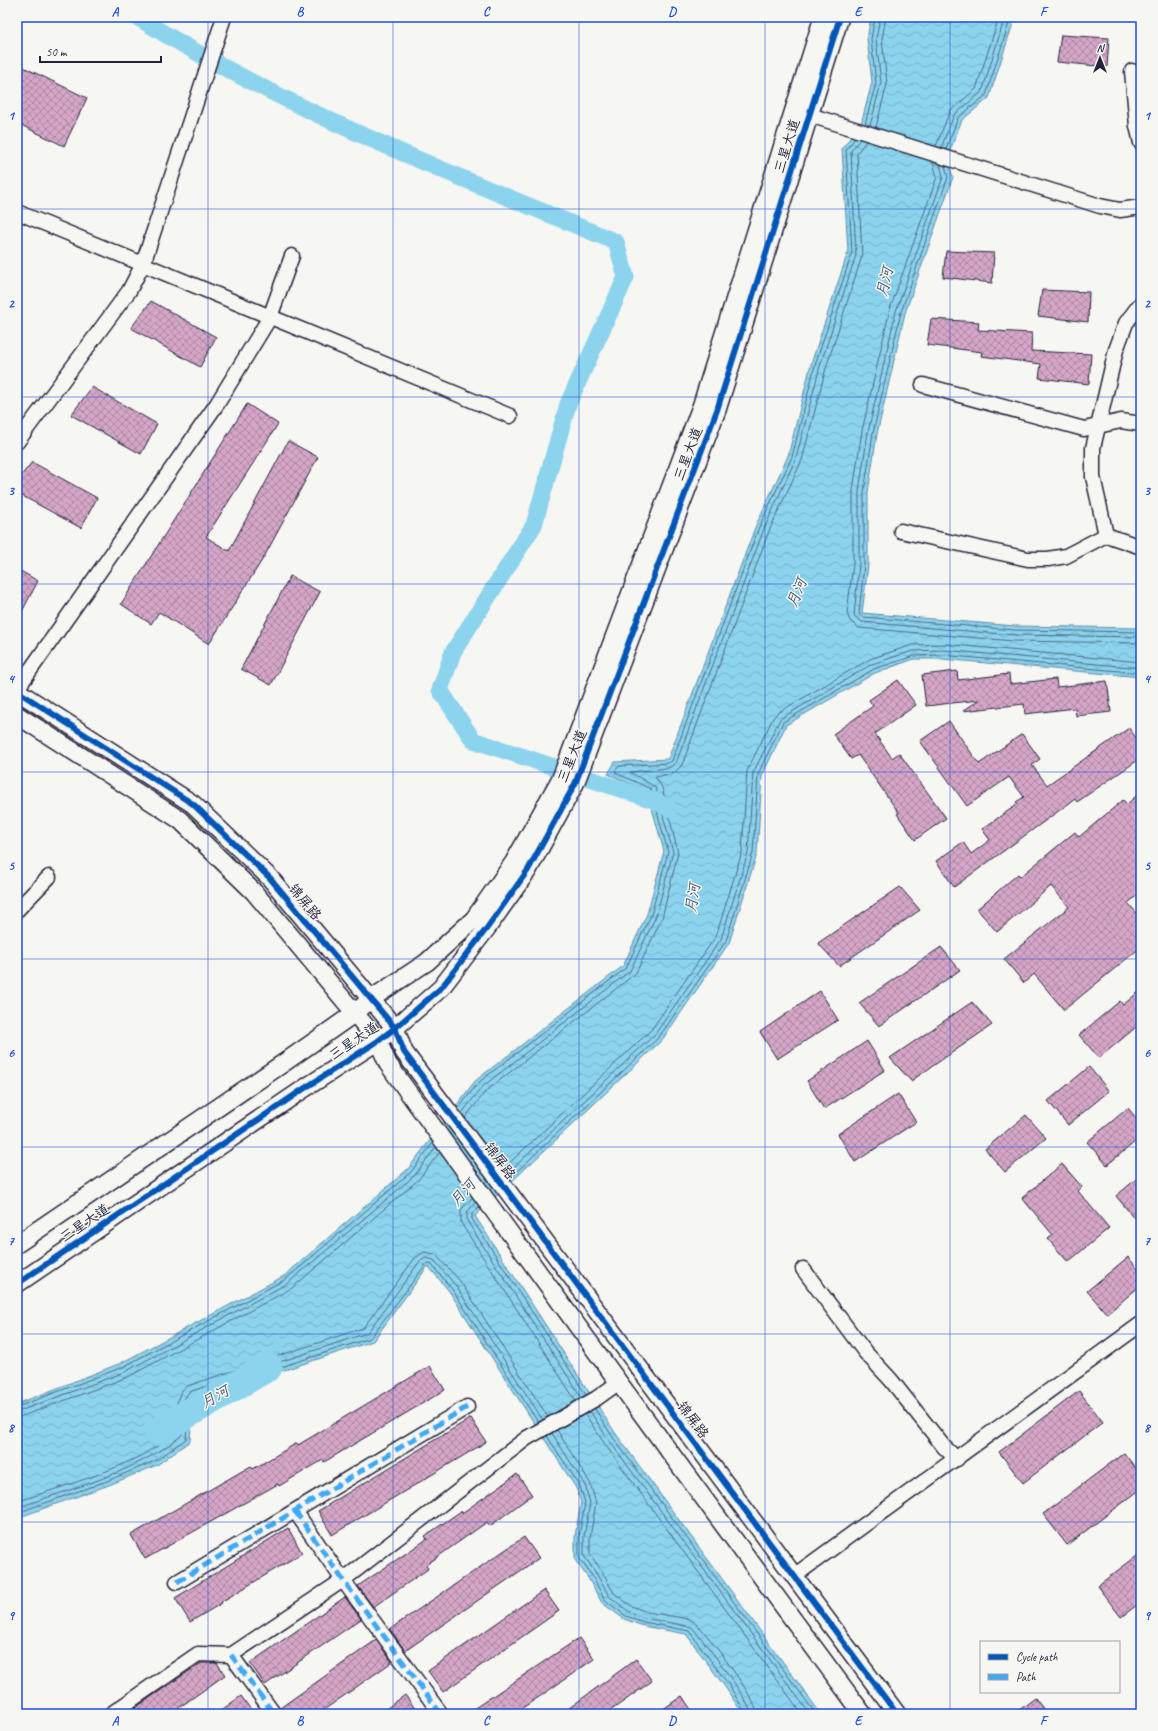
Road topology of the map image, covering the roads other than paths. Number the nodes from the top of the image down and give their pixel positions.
1 (823, 17) edge
2 (840, 17) edge
3 (223, 21) edge
4 (1132, 71) dead end
5 (802, 113) junction
6 (1141, 143) edge
7 (1141, 207) edge
8 (17, 212) edge
9 (292, 256) dead end
10 (143, 264) junction
11 (1141, 303) edge
12 (270, 316) junction
13 (923, 385) dead end
14 (510, 416) dead end
15 (1141, 424) edge
16 (1098, 426) junction
17 (17, 442) edge
18 (901, 531) dead end
19 (1106, 535) junction
20 (1141, 547) edge
21 (17, 690) edge
22 (17, 715) edge
23 (565, 786) junction
24 (50, 877) dead end
25 (17, 910) edge
26 (370, 999) junction
27 (355, 1013) junction
28 (395, 1028) junction
29 (378, 1041) junction
30 (17, 1244) edge
31 (803, 1269) dead end
32 (17, 1284) edge
33 (1141, 1324) edge
34 (618, 1383) junction
35 (467, 1407) dead end
36 (957, 1460) junction
37 (295, 1511) junction
38 (794, 1576) junction
39 (342, 1580) junction
40 (177, 1582) dead end
41 (231, 1655) junction
42 (111, 1714) edge
43 (274, 1714) edge
44 (441, 1714) edge
45 (863, 1714) edge
46 (897, 1714) edge

1 - 5 street, 三星大道
2 - 5 street, 三星大道
3 - 10 street
4 - 6 street
5 - 7 street
5 - 23 street, 三星大道
8 - 10 street
9 - 12 street
10 - 12 street
10 - 17 street
11 - 16 street
12 - 14 street
12 - 21 street
13 - 16 street
15 - 16 street
16 - 19 street
18 - 19 street
19 - 20 street
21 - 26 street, 锦屏路
22 - 27 street
23 - 26 street, 三星大道
23 - 28 street, 三星大道
24 - 25 street
26 - 27 street, 三星大道
26 - 28 street, 锦屏路
27 - 29 street
27 - 30 street, 三星大道
28 - 29 street, 三星大道
28 - 38 street, 锦屏路
29 - 32 street, 三星大道
29 - 34 street
31 - 36 street
33 - 36 street
34 - 39 street
34 - 45 street
35 - 37 street
36 - 38 street
37 - 39 street
37 - 40 street
38 - 46 street, 锦屏路
39 - 41 street
39 - 44 street
41 - 42 street
41 - 43 street

